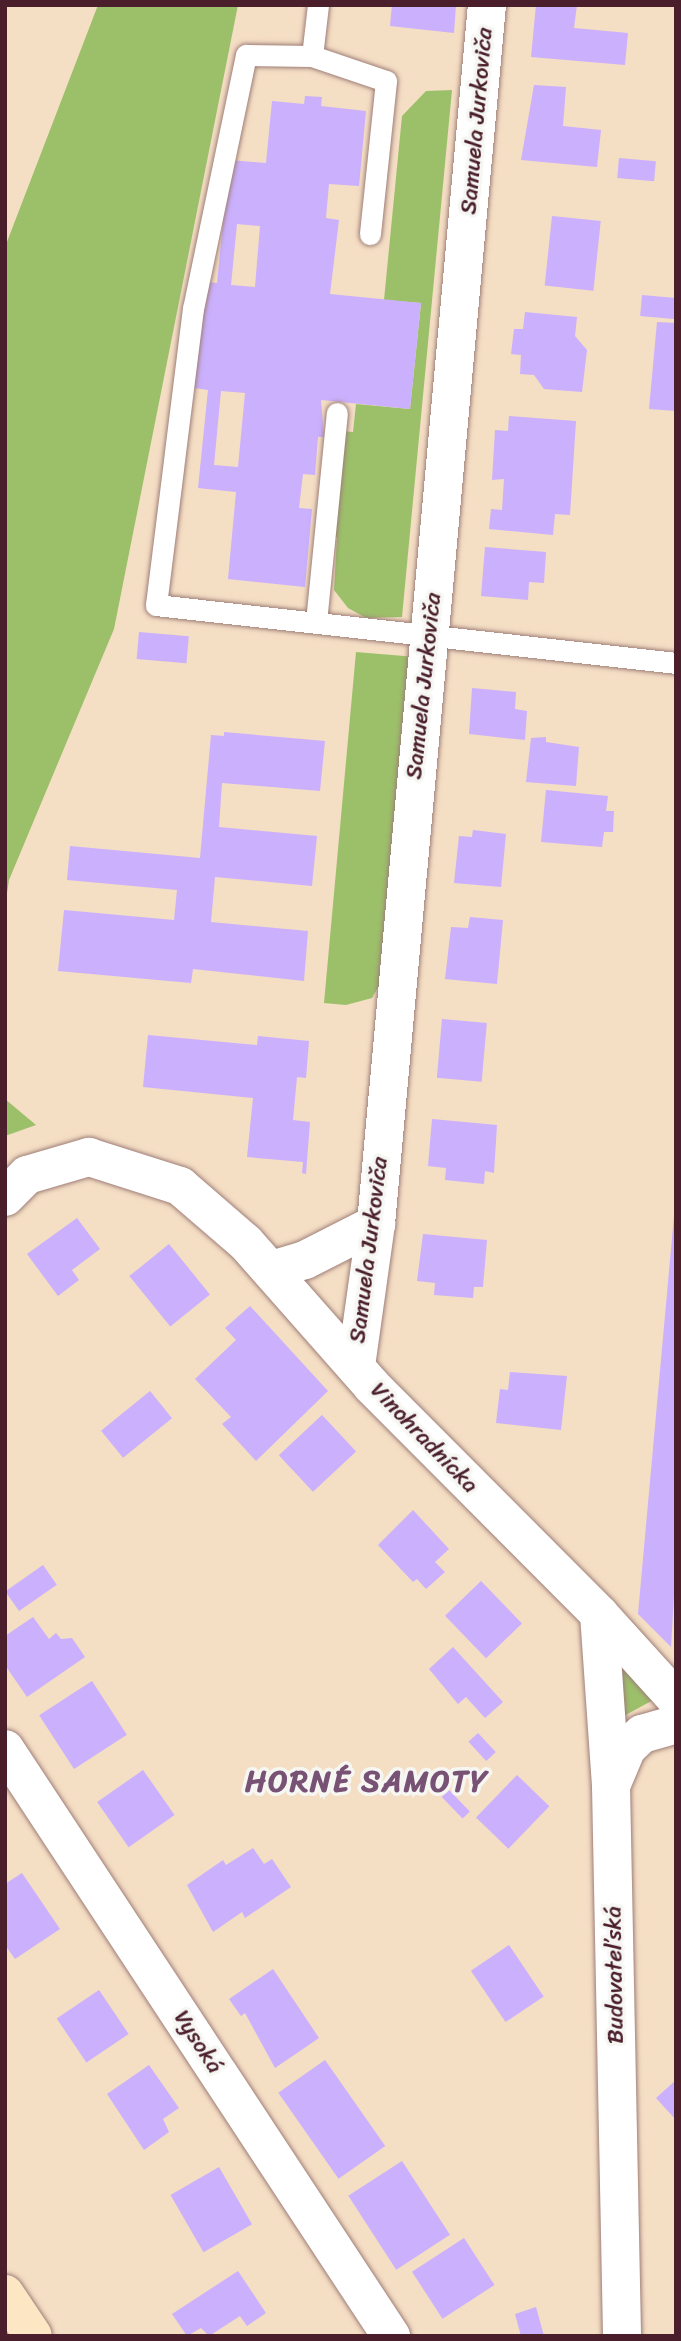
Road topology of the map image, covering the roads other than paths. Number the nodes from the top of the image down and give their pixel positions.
1 (318, 5) edge
2 (487, 5) edge
3 (312, 56) junction
4 (370, 234) dead end
5 (337, 413) dead end
6 (316, 622) junction
7 (429, 637) junction
8 (676, 663) edge
9 (5, 1197) edge
10 (376, 1224) junction
11 (272, 1270) junction
12 (356, 1366) junction
13 (599, 1614) junction
14 (676, 1699) edge
15 (676, 1724) edge
16 (5, 1749) edge
17 (611, 1786) junction
18 (5, 2294) edge
19 (630, 2329) edge
20 (33, 2336) edge
21 (391, 2336) edge

1 - 3 lane
2 - 7 street, Samuela Jurkoviča
3 - 4 lane
3 - 6 lane
5 - 6 lane
6 - 7 lane
7 - 8 lane
7 - 10 street, Samuela Jurkoviča
9 - 11 street, Vinohradnícka
10 - 11 street
10 - 12 street, Samuela Jurkoviča
11 - 12 street, Vinohradnícka
12 - 13 street, Vinohradnícka
13 - 14 street, Vinohradnícka
13 - 17 street, Budovateľská
15 - 17 street
16 - 21 street, Vysoká
17 - 19 street, Budovateľská
18 - 20 main road

